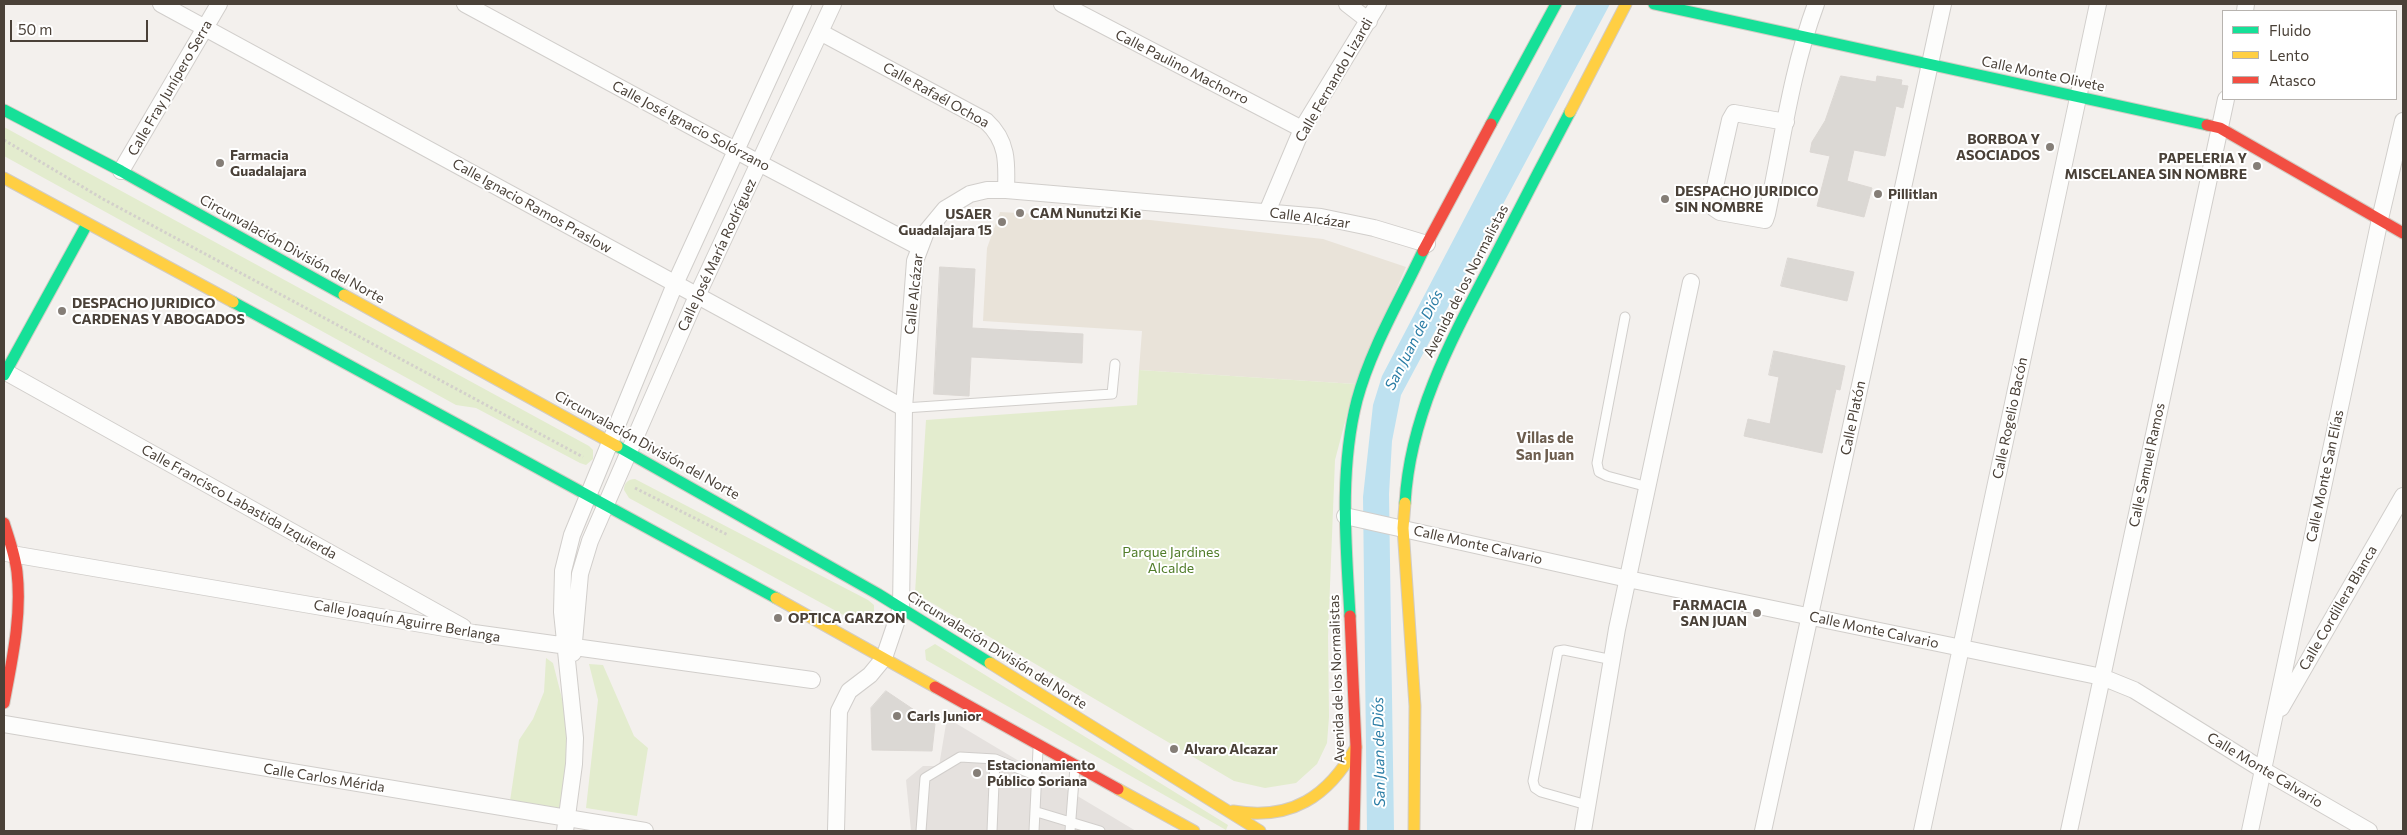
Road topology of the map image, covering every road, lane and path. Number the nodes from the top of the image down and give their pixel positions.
1 (161, 4) edge
2 (219, 4) edge
3 (465, 4) edge
4 (803, 4) edge
5 (833, 4) edge
6 (1062, 4) edge
7 (1347, 4) edge
8 (1378, 4) edge
9 (1556, 4) edge
10 (1626, 4) edge
11 (1654, 4) edge
12 (1816, 4) edge
13 (1943, 4) edge
14 (2098, 4) edge
15 (1369, 21) junction
16 (205, 28) junction
17 (820, 32) junction
18 (1804, 37) junction
19 (1930, 65) junction
20 (2078, 97) junction
21 (2226, 100) edge
22 (4, 110) edge
23 (2403, 121) edge
24 (1786, 122) junction
25 (2220, 128) junction
26 (1302, 129) junction
27 (4, 140) edge
28 (2401, 142) edge
29 (737, 151) junction
30 (759, 163) junction
31 (121, 171) junction
32 (4, 178) edge
33 (1006, 190) junction
34 (1267, 212) junction
35 (2380, 219) junction
36 (87, 224) junction
37 (2403, 233) edge
38 (1427, 244) junction
39 (919, 247) junction
40 (1691, 282) dead end
41 (675, 284) junction
42 (697, 296) junction
43 (1625, 317) dead end
44 (1115, 364) dead end
45 (4, 372) edge
46 (904, 408) junction
47 (611, 442) junction
48 (628, 452) junction
49 (583, 457) dead end
50 (1648, 487) junction
51 (588, 495) junction
52 (2403, 496) edge
53 (606, 504) junction
54 (1350, 517) junction
55 (4, 523) edge
56 (1399, 528) junction
57 (7, 549) edge
58 (1628, 579) junction
59 (901, 608) junction
60 (1810, 616) junction
61 (474, 633) junction
62 (569, 647) junction
63 (1961, 648) junction
64 (884, 658) junction
65 (1614, 660) junction
66 (2102, 677) junction
67 (812, 680) dead end
68 (4, 704) edge
69 (2273, 721) junction
70 (4, 724) edge
71 (1038, 744) junction
72 (1356, 747) junction
73 (995, 759) junction
74 (1075, 765) junction
75 (2263, 770) junction
76 (1037, 776) junction
77 (1587, 805) junction
78 (1224, 809) junction
79 (1037, 812) junction
80 (566, 825) edge
81 (1070, 827) edge
82 (645, 831) edge
83 (836, 831) edge
84 (921, 831) edge
85 (992, 831) edge
86 (1034, 831) edge
87 (1100, 831) edge
88 (1194, 831) edge
89 (1260, 831) edge
90 (1354, 831) edge
91 (1414, 831) edge
92 (1583, 831) edge
93 (1763, 831) edge
94 (1922, 831) edge
95 (2069, 831) edge
96 (2250, 831) edge
97 (2369, 831) edge

1 - 16 street, Calle Ignacio Ramos Praslow
2 - 16 street, Calle Fray Junípero Serra
3 - 29 street, Calle José Ignacio Solórzano
4 - 29 street, Calle José María Rodríguez
5 - 17 street, Calle José María Rodríguez
6 - 26 street, Calle Paulino Machorro
7 - 15 street
8 - 15 street, Calle Fernando Lizardi
9 - 38 main road, Avenida de los Normalistas
10 - 56 main road, Avenida de los Normalistas
11 - 18 main road, Calle Monte Olivete
12 - 18 street
13 - 19 street, Calle Platón
14 - 20 street, Calle Rogelio Bacón
15 - 26 street, Calle Fernando Lizardi
16 - 31 street, Calle Fray Junípero Serra
16 - 41 street, Calle Ignacio Ramos Praslow
17 - 30 street, Calle José María Rodríguez
17 - 33 street, Calle Rafaél Ochoa
18 - 19 main road, Calle Monte Olivete
18 - 24 street
19 - 20 main road, Calle Monte Olivete
19 - 60 street, Calle Platón
20 - 25 main road, Calle Monte Olivete
20 - 63 street, Calle Rogelio Bacón
21 - 25 street, Calle Samuel Ramos
22 - 31 main road, Circunvalación División del Norte
23 - 28 street, Calle Monte San Elías
24 - 24 street
25 - 35 main road, Calle Monte Olivete
25 - 66 street, Calle Samuel Ramos
26 - 34 street, Calle Fernando Lizardi
27 - 49 path
28 - 35 street, Calle Monte San Elías
29 - 30 street, Calle José Ignacio Solórzano
29 - 41 street, Calle José María Rodríguez
30 - 39 street, Calle José Ignacio Solórzano
30 - 42 street, Calle José María Rodríguez
31 - 47 main road, Circunvalación División del Norte
32 - 36 main road
33 - 34 street, Calle Alcázar
33 - 39 street, Calle Alcázar
34 - 38 street, Calle Alcázar
35 - 37 main road, Calle Monte Olivete
35 - 69 street, Calle Monte San Elías
36 - 45 main road
36 - 51 main road
38 - 54 main road, Avenida de los Normalistas
39 - 46 street, Calle Alcázar
40 - 50 street
41 - 42 street, Calle Ignacio Ramos Praslow
41 - 47 street, Calle José María Rodríguez
42 - 46 street, Calle Ignacio Ramos Praslow
42 - 48 street, Calle José María Rodríguez
43 - 50 lane
44 - 46 lane
45 - 61 street, Calle Francisco Labastida Izquierda
46 - 59 street, Calle Alcázar
47 - 48 main road, Circunvalación División del Norte
47 - 51 street, Calle José María Rodríguez
48 - 53 street, Calle José María Rodríguez
48 - 59 main road, Circunvalación División del Norte
50 - 58 street
51 - 53 main road
51 - 62 street, Calle José María Rodríguez
52 - 69 street, Calle Cordillera Blanca
53 - 62 street, Calle José María Rodríguez
53 - 64 main road
54 - 56 street, Calle Monte Calvario
54 - 72 main road, Avenida de los Normalistas
55 - 57 main road
56 - 58 street, Calle Monte Calvario
56 - 91 main road, Avenida de los Normalistas
57 - 61 street, Calle Joaquín Aguirre Berlanga
57 - 68 main road
58 - 60 street, Calle Monte Calvario
58 - 65 street
59 - 64 street, Calle Alcázar
59 - 78 main road, Circunvalación División del Norte
60 - 63 street, Calle Monte Calvario
60 - 93 street, Calle Platón
61 - 62 street, Calle Joaquín Aguirre Berlanga
62 - 67 street, Calle Joaquín Aguirre Berlanga
62 - 80 street
63 - 66 street, Calle Monte Calvario
63 - 94 street, Calle Rogelio Bacón
64 - 71 main road
64 - 83 street
65 - 77 street
65 - 77 lane
66 - 75 street, Calle Monte Calvario
66 - 95 street, Calle Samuel Ramos
69 - 75 street, Calle Monte San Elías
70 - 80 street, Calle Carlos Mérida
71 - 74 main road
71 - 76 lane
72 - 78 main road
72 - 90 main road, Avenida de los Normalistas
73 - 76 lane
73 - 84 lane
73 - 85 lane
74 - 81 lane
74 - 88 main road
75 - 96 street, Calle Monte San Elías
75 - 97 street, Calle Monte Calvario
76 - 79 lane
77 - 92 street
78 - 89 main road, Circunvalación División del Norte
79 - 81 lane
79 - 86 lane
80 - 82 street, Calle Carlos Mérida
81 - 87 lane

